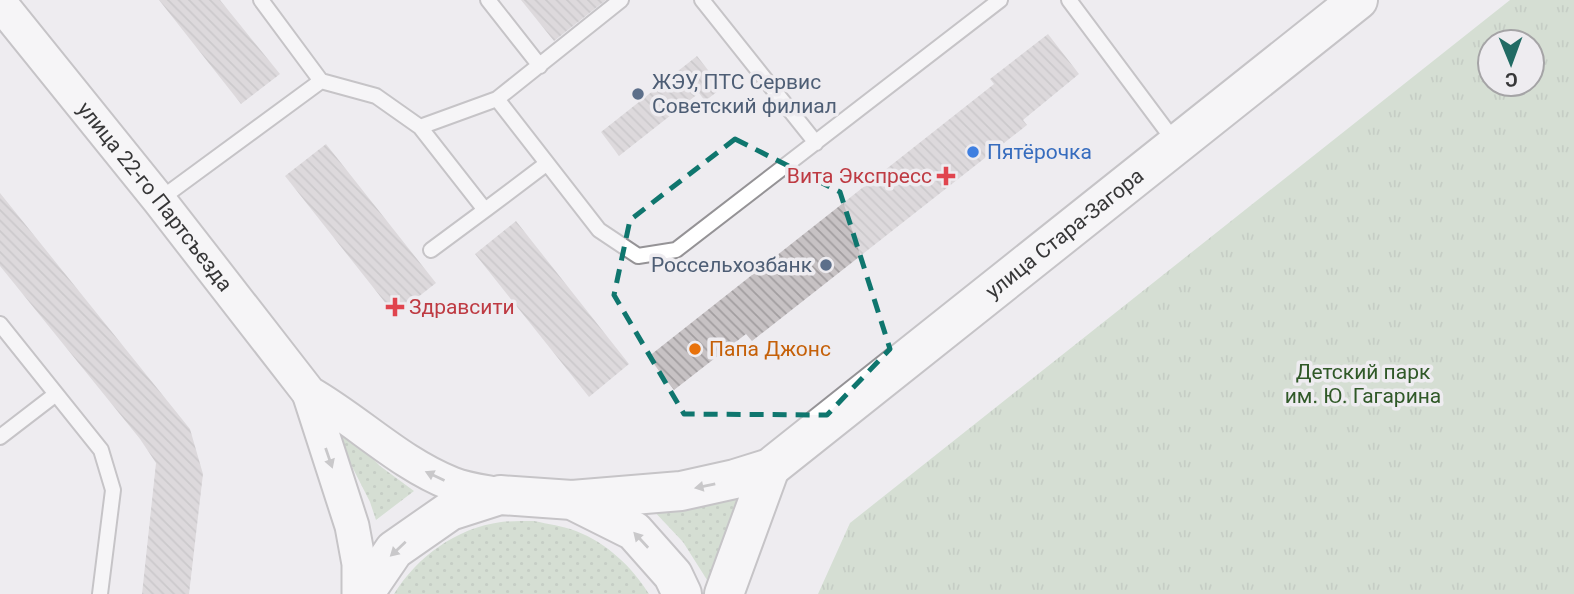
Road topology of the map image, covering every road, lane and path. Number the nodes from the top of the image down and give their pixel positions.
1 (261, 0) edge
2 (488, 0) edge
3 (621, 0) edge
4 (702, 0) edge
5 (1000, 0) edge
6 (1069, 0) edge
7 (1358, 0) edge
8 (0, 3) edge
9 (540, 66) junction
10 (321, 81) junction
11 (497, 99) junction
12 (420, 127) junction
13 (816, 143) junction
14 (1176, 143) junction
15 (546, 164) junction
16 (159, 200) junction
17 (485, 210) junction
18 (431, 250) dead end
19 (0, 324) edge
20 (309, 393) junction
21 (56, 394) junction
22 (0, 437) edge
23 (770, 468) junction
24 (500, 495) junction
25 (572, 500) junction
26 (100, 594) edge
27 (359, 594) edge
28 (365, 594) edge
29 (682, 594) edge
30 (724, 594) edge

1 - 10 lane
2 - 9 lane
3 - 9 lane
4 - 13 lane
5 - 13 lane
6 - 14 lane
7 - 14 main road, улица Стара-Загора
8 - 16 street, улица 22-го Партсъезда
9 - 11 lane
10 - 12 lane
10 - 16 lane
11 - 12 lane
11 - 15 lane
12 - 17 lane
13 - 15 lane
14 - 23 main road, улица Стара-Загора
15 - 17 lane
16 - 20 street, улица 22-го Партсъезда
17 - 18 lane
19 - 21 lane
24 -> 20 street, улица 22-го Партсъезда
20 -> 27 street, улица 22-го Партсъезда
21 - 22 lane
21 - 26 lane
23 -> 25 main road, улица Стара-Загора
23 - 30 main road
24 - 25 main road
24 -> 28 main road
29 -> 25 main road

